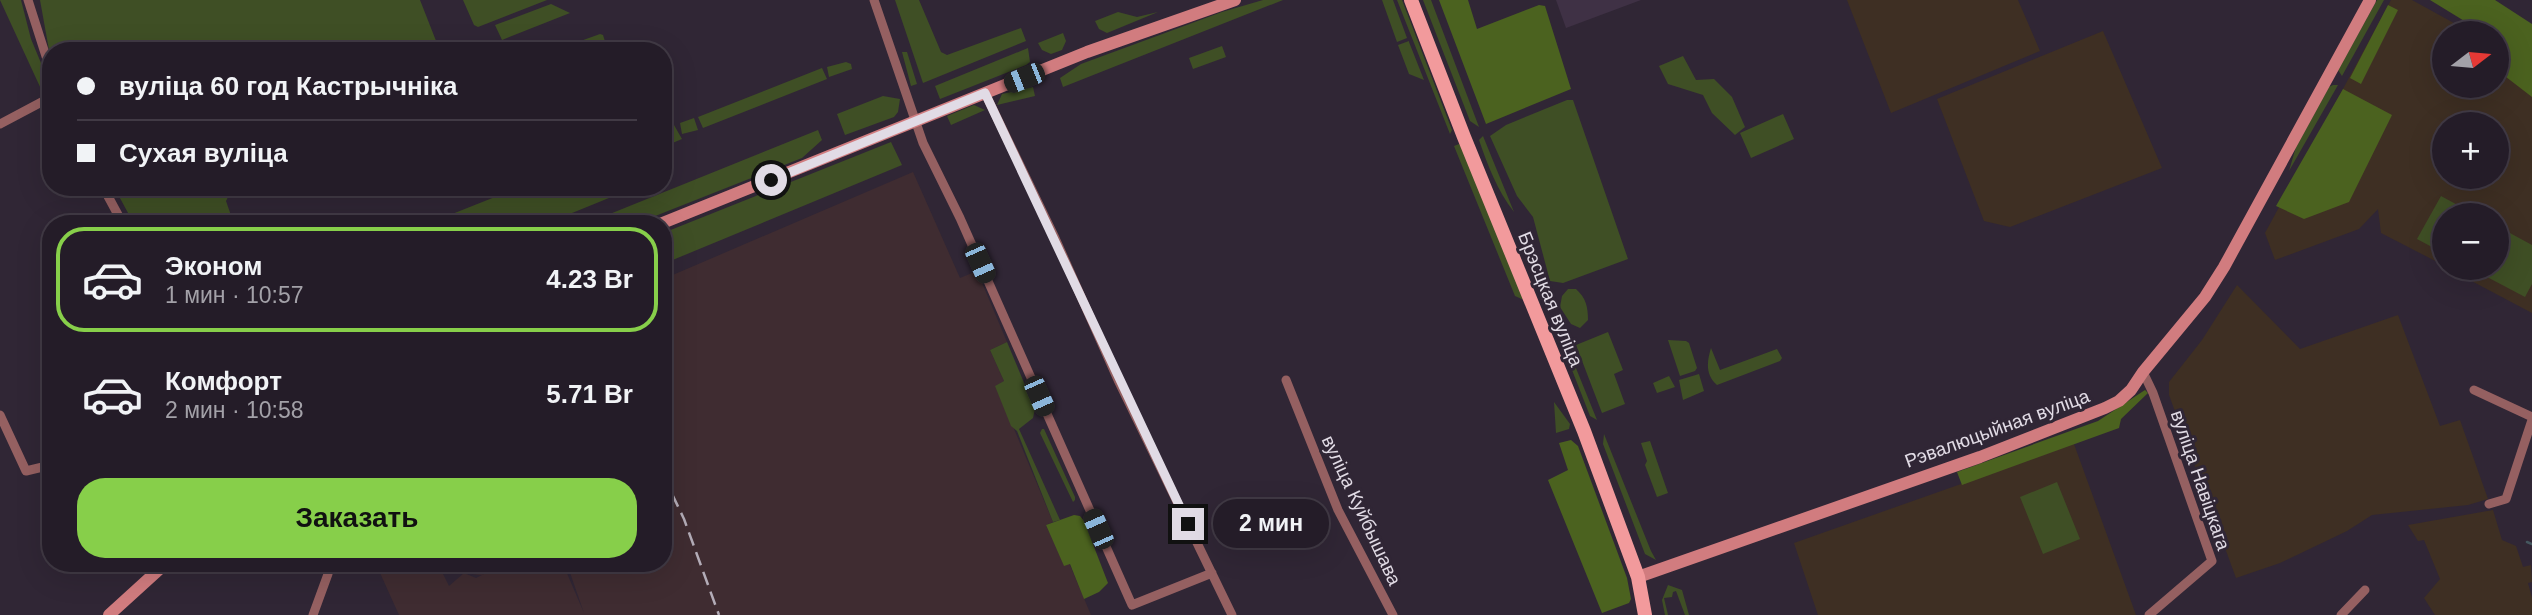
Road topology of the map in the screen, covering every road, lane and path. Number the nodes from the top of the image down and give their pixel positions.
1 (28, 0) edge
2 (874, 0) edge
3 (1235, 0) edge
4 (1411, 0) edge
5 (2370, 0) edge
6 (42, 44) edge
7 (985, 93) junction
8 (42, 102) edge
9 (917, 122) junction
10 (0, 124) edge
11 (108, 196) edge
12 (118, 215) edge
13 (672, 219) edge
14 (2143, 372) junction
15 (1286, 380) dead end
16 (2474, 390) dead end
17 (0, 415) edge
18 (2532, 418) edge
19 (42, 467) edge
20 (2489, 504) dead end
21 (156, 572) edge
22 (328, 572) edge
23 (1212, 573) junction
24 (1637, 577) junction
25 (2365, 590) dead end
26 (109, 615) edge
27 (313, 615) edge
28 (1232, 615) edge
29 (1393, 615) edge
30 (1645, 615) edge
31 (2149, 615) edge
32 (2341, 615) edge

1 - 6 street
2 - 9 street
3 - 7 street
4 - 24 main road, Брэсцкая вуліца
5 - 14 street, Рэвалюцыйная вуліца
7 - 9 street
7 - 23 street
8 - 10 street
9 - 13 street
9 - 23 street
11 - 12 street
14 - 24 street, Рэвалюцыйная вуліца
14 - 31 street, вуліца Навіцкага
15 - 29 street, вуліца Куйбышава
16 - 18 street
17 - 19 street
18 - 20 street
21 - 26 street
22 - 27 street
23 - 28 street
24 - 30 main road, Брэсцкая вуліца
25 - 32 street

